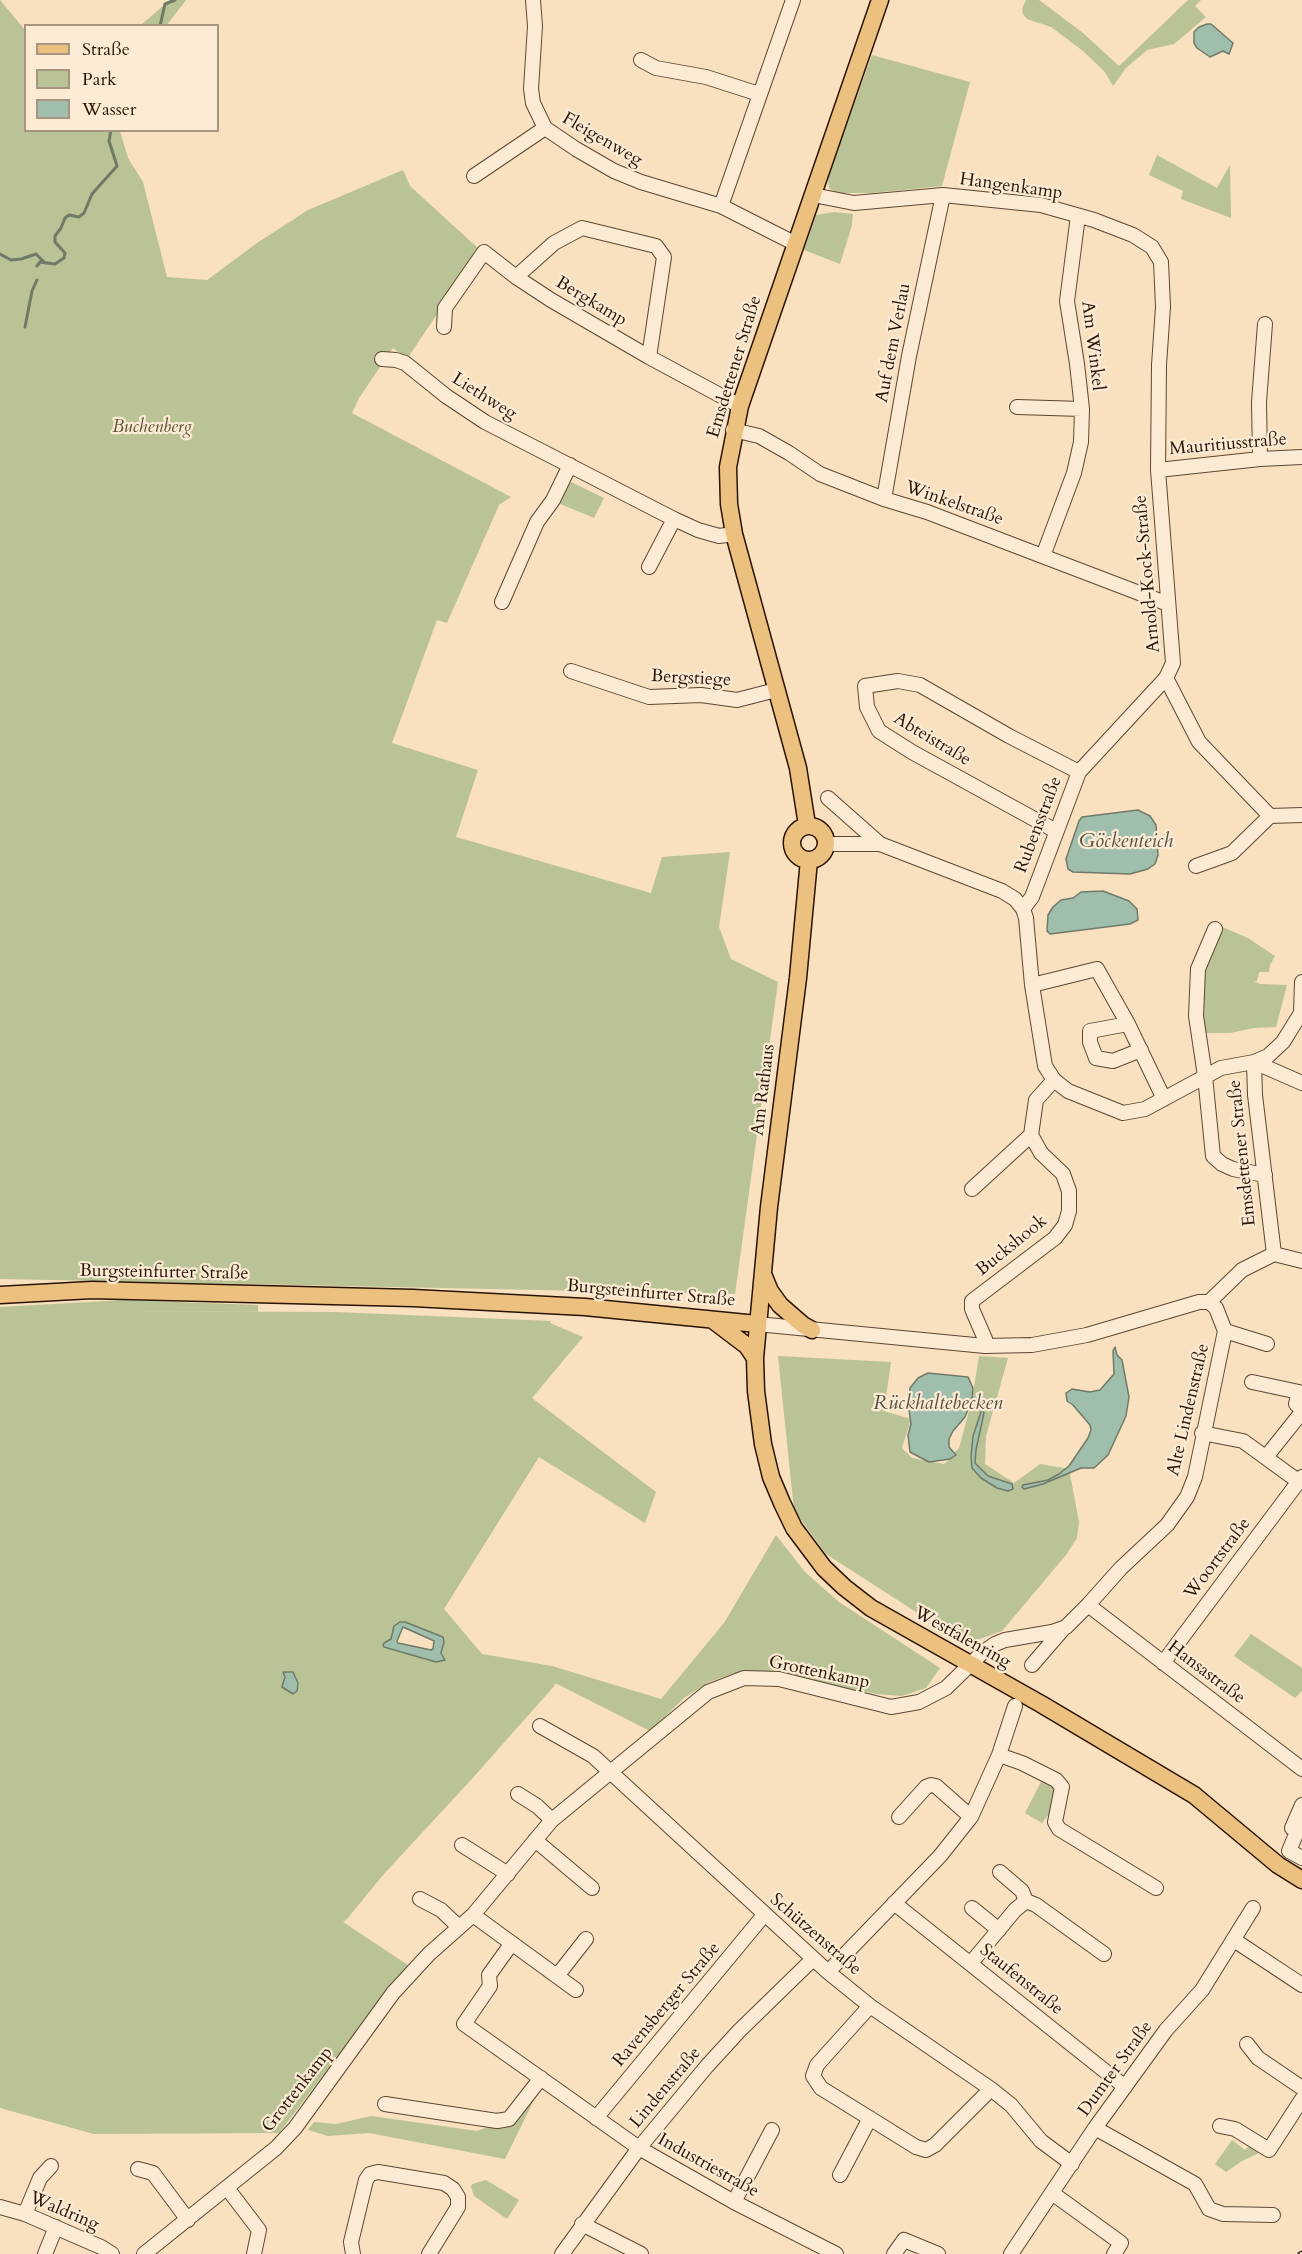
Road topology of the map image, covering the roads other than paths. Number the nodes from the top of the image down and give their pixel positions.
1 (533, 0) edge
2 (793, 0) edge
3 (880, 0) edge
4 (641, 60) dead end
5 (759, 94) junction
6 (545, 128) junction
7 (474, 176) dead end
8 (813, 195) junction
9 (943, 195) junction
10 (722, 206) junction
11 (1078, 216) junction
12 (796, 244) junction
13 (516, 277) junction
14 (1265, 324) dead end
15 (444, 327) dead end
16 (649, 357) junction
17 (382, 358) dead end
18 (740, 406) junction
19 (1017, 407) dead end
20 (1082, 409) junction
21 (733, 430) junction
22 (1302, 457) edge
23 (1260, 459) junction
24 (570, 465) junction
25 (1158, 470) junction
26 (884, 499) junction
27 (674, 519) junction
28 (734, 534) junction
29 (1043, 556) junction
30 (649, 567) dead end
31 (502, 602) dead end
32 (1168, 604) junction
33 (571, 671) dead end
34 (1166, 678) junction
35 (776, 690) junction
36 (1078, 772) junction
37 (828, 798) dead end
38 (1302, 815) edge
39 (1270, 816) junction
40 (807, 825) junction
41 (1056, 831) junction
42 (826, 844) junction
43 (880, 844) junction
44 (809, 860) junction
45 (1196, 866) dead end
46 (1023, 909) junction
47 (1215, 929) dead end
48 (1302, 982) edge
49 (1032, 985) junction
50 (1301, 1013) edge
51 (1128, 1024) junction
52 (1141, 1050) junction
53 (1254, 1062) junction
54 (1205, 1076) junction
55 (1054, 1080) junction
56 (1302, 1083) edge
57 (1164, 1099) junction
58 (1031, 1135) junction
59 (1265, 1175) junction
60 (972, 1189) dead end
61 (1274, 1254) junction
62 (1302, 1262) edge
63 (763, 1272) junction
64 (0, 1295) edge
65 (1209, 1302) junction
66 (713, 1320) junction
67 (757, 1324) junction
68 (812, 1330) junction
69 (1225, 1331) junction
70 (1267, 1344) dead end
71 (985, 1346) junction
72 (755, 1358) junction
73 (1252, 1382) dead end
74 (1302, 1410) edge
75 (1202, 1433) junction
76 (1266, 1457) junction
77 (1300, 1479) edge
78 (1088, 1605) junction
79 (1066, 1627) junction
80 (1163, 1663) junction
81 (970, 1665) junction
82 (1032, 1665) dead end
83 (1015, 1706) dead end
84 (540, 1726) dead end
85 (999, 1755) junction
86 (1302, 1769) edge
87 (609, 1772) junction
88 (518, 1794) dead end
89 (1302, 1805) edge
90 (899, 1817) dead end
91 (971, 1817) junction
92 (552, 1820) junction
93 (535, 1840) junction
94 (462, 1845) dead end
95 (1302, 1858) edge
96 (1000, 1872) dead end
97 (508, 1875) junction
98 (1302, 1880) edge
99 (592, 1888) dead end
100 (1156, 1888) dead end
101 (420, 1899) dead end
102 (1026, 1901) junction
103 (894, 1903) junction
104 (972, 1908) dead end
105 (1253, 1908) dead end
106 (473, 1915) junction
107 (764, 1915) junction
108 (459, 1927) junction
109 (999, 1930) junction
110 (586, 1939) dead end
111 (1234, 1940) junction
112 (512, 1943) junction
113 (1104, 1954) dead end
114 (813, 1959) junction
115 (971, 1963) junction
116 (828, 1972) junction
117 (557, 1976) junction
118 (1302, 1985) edge
119 (576, 1990) dead end
120 (870, 2006) junction
121 (1247, 2044) dead end
122 (540, 2078) junction
123 (1125, 2087) junction
124 (1302, 2088) edge
125 (992, 2089) junction
126 (1302, 2099) edge
127 (385, 2104) dead end
128 (596, 2118) junction
129 (870, 2118) junction
130 (1220, 2126) dead end
131 (1095, 2128) junction
132 (772, 2130) dead end
133 (639, 2148) junction
134 (1072, 2164) junction
135 (51, 2166) dead end
136 (138, 2169) dead end
137 (840, 2175) dead end
138 (227, 2188) junction
139 (1052, 2193) junction
140 (734, 2202) junction
141 (0, 2207) edge
142 (25, 2214) junction
143 (1273, 2215) dead end
144 (188, 2220) junction
145 (582, 2224) junction
146 (56, 2227) junction
147 (45, 2254) edge
148 (112, 2254) edge
149 (144, 2254) edge
150 (254, 2254) edge
151 (353, 2254) edge
152 (429, 2254) edge
153 (562, 2254) edge
154 (641, 2254) edge
155 (836, 2254) edge
156 (894, 2254) edge
157 (938, 2254) edge
158 (1011, 2254) edge
159 (1114, 2254) edge

1 - 6 street, Fleigenweg
2 - 5 street
3 - 8 main road, Emsdettener Straße
4 - 5 street
5 - 10 street
6 - 7 street
6 - 10 street, Fleigenweg
8 - 9 street, Hangenkamp
8 - 12 main road, Emsdettener Straße
9 - 11 street, Hangenkamp
9 - 26 street, Auf dem Verlau
10 - 12 street, Fleigenweg
11 - 20 street, Am Winkel
11 - 25 street, Hangenkamp
12 - 18 main road, Emsdettener Straße
13 - 15 street, Bergkamp
13 - 16 street, Bergkamp
13 - 16 street, Bergkamp
14 - 23 street
16 - 18 street, Bergkamp
17 - 24 street, Liethweg
18 - 21 main road, Emsdettener Straße
19 - 20 street, Am Winkel
20 - 29 street, Am Winkel
21 - 26 street, Winkelstraße
21 - 28 main road, Emsdettener Straße
22 - 23 street, Mauritiusstraße
23 - 25 street, Mauritiusstraße
24 - 27 street, Liethweg
24 - 31 street
25 - 32 street, Arnold-Kock-Straße
26 - 29 street, Winkelstraße
27 - 28 street, Liethweg
27 - 30 street
28 - 35 main road, Emsdettener Straße
29 - 32 street, Winkelstraße
32 - 34 street, Arnold-Kock-Straße
33 - 35 street, Bergstiege
34 - 36 street, Rubensstraße
34 - 39 street, Arnold-Kock-Straße
35 - 40 main road, Emsdettener Straße
36 - 41 street, Rubensstraße
36 - 41 street, Abteistraße
37 - 43 street
38 - 39 street
39 - 45 street
40 - 42 main road
40 - 44 main road
41 - 46 street, Rubensstraße
42 - 43 street
42 - 44 main road
43 - 46 street
44 - 63 main road, Am Rathaus
46 - 49 street
47 - 54 street
48 - 50 street
49 - 51 street
49 - 55 street
50 - 53 street
51 - 52 street
51 - 52 street
52 - 57 street
53 - 54 street, Emsdettener Straße
53 - 56 street
53 - 59 street, Emsdettener Straße
54 - 57 street, Emsdettener Straße
54 - 59 street
55 - 57 street, Emsdettener Straße
55 - 58 street
58 - 60 street
58 - 71 street, Buckshook
59 - 61 street, Emsdettener Straße
61 - 62 street
61 - 65 street
63 - 67 main road, Am Rathaus
63 - 68 main road
64 - 66 main road, Burgsteinfurter Straße
65 - 69 street, Alte Lindenstraße
65 - 71 street, Burgsteinfurter Straße
66 - 67 main road, Burgsteinfurter Straße
66 - 72 main road
67 - 68 street, Burgsteinfurter Straße
67 - 72 main road, Westfalenring
68 - 71 street, Burgsteinfurter Straße
69 - 70 street
69 - 75 street, Alte Lindenstraße
72 - 81 main road, Westfalenring
73 - 74 street
74 - 76 street
75 - 76 street
75 - 78 street, Alte Lindenstraße
76 - 77 street
77 - 80 street, Woortstraße
78 - 79 street, Alte Lindenstraße
78 - 80 street, Hansastraße
79 - 81 street
79 - 82 street, Alte Lindenstraße
80 - 86 street, Hansastraße
81 - 87 street, Grottenkamp
81 - 98 main road, Westfalenring
83 - 85 street
84 - 87 street, Schützenstraße
85 - 91 street
85 - 100 street
87 - 92 street, Grottenkamp
87 - 107 street, Schützenstraße
88 - 92 street
89 - 95 street
90 - 91 street
91 - 103 street
92 - 93 street, Grottenkamp
93 - 97 street, Grottenkamp
93 - 99 street
94 - 97 street
96 - 102 street
97 - 106 street, Grottenkamp
101 - 108 street
102 - 109 street
102 - 113 street
103 - 115 street, Staufenstraße
103 - 116 street
104 - 109 street
105 - 111 street, Dumter Straße
106 - 108 street, Grottenkamp
106 - 112 street
107 - 114 street, Schützenstraße
107 - 128 street, Ravensberger Straße
108 - 138 street, Grottenkamp
109 - 115 street
110 - 117 street
111 - 118 street
111 - 123 street, Dumter Straße
112 - 117 street
112 - 122 street, Industriestraße
114 - 116 street, Schützenstraße
114 - 133 street, Lindenstraße
115 - 123 street, Staufenstraße
116 - 120 street, Schützenstraße
117 - 119 street
120 - 125 street, Schützenstraße
120 - 129 street
121 - 124 street
122 - 127 street
122 - 128 street, Industriestraße
123 - 131 street, Dumter Straße
125 - 129 street
125 - 134 street, Schützenstraße
126 - 130 street
128 - 133 street, Industriestraße
129 - 137 street
131 - 134 street, Dumter Straße
131 - 143 street
132 - 140 street
133 - 140 street, Industriestraße
133 - 145 street, Lindenstraße
134 - 139 street, Dumter Straße
135 - 142 street
136 - 144 street
138 - 144 street, Grottenkamp
138 - 150 street
139 - 158 street, Dumter Straße
139 - 159 street
140 - 155 street, Industriestraße
141 - 142 street, Waldring
142 - 146 street, Waldring
144 - 149 street, Grottenkamp
145 - 153 street, Lindenstraße
145 - 154 street
146 - 147 street
146 - 148 street, Waldring
151 - 152 street
156 - 157 street

